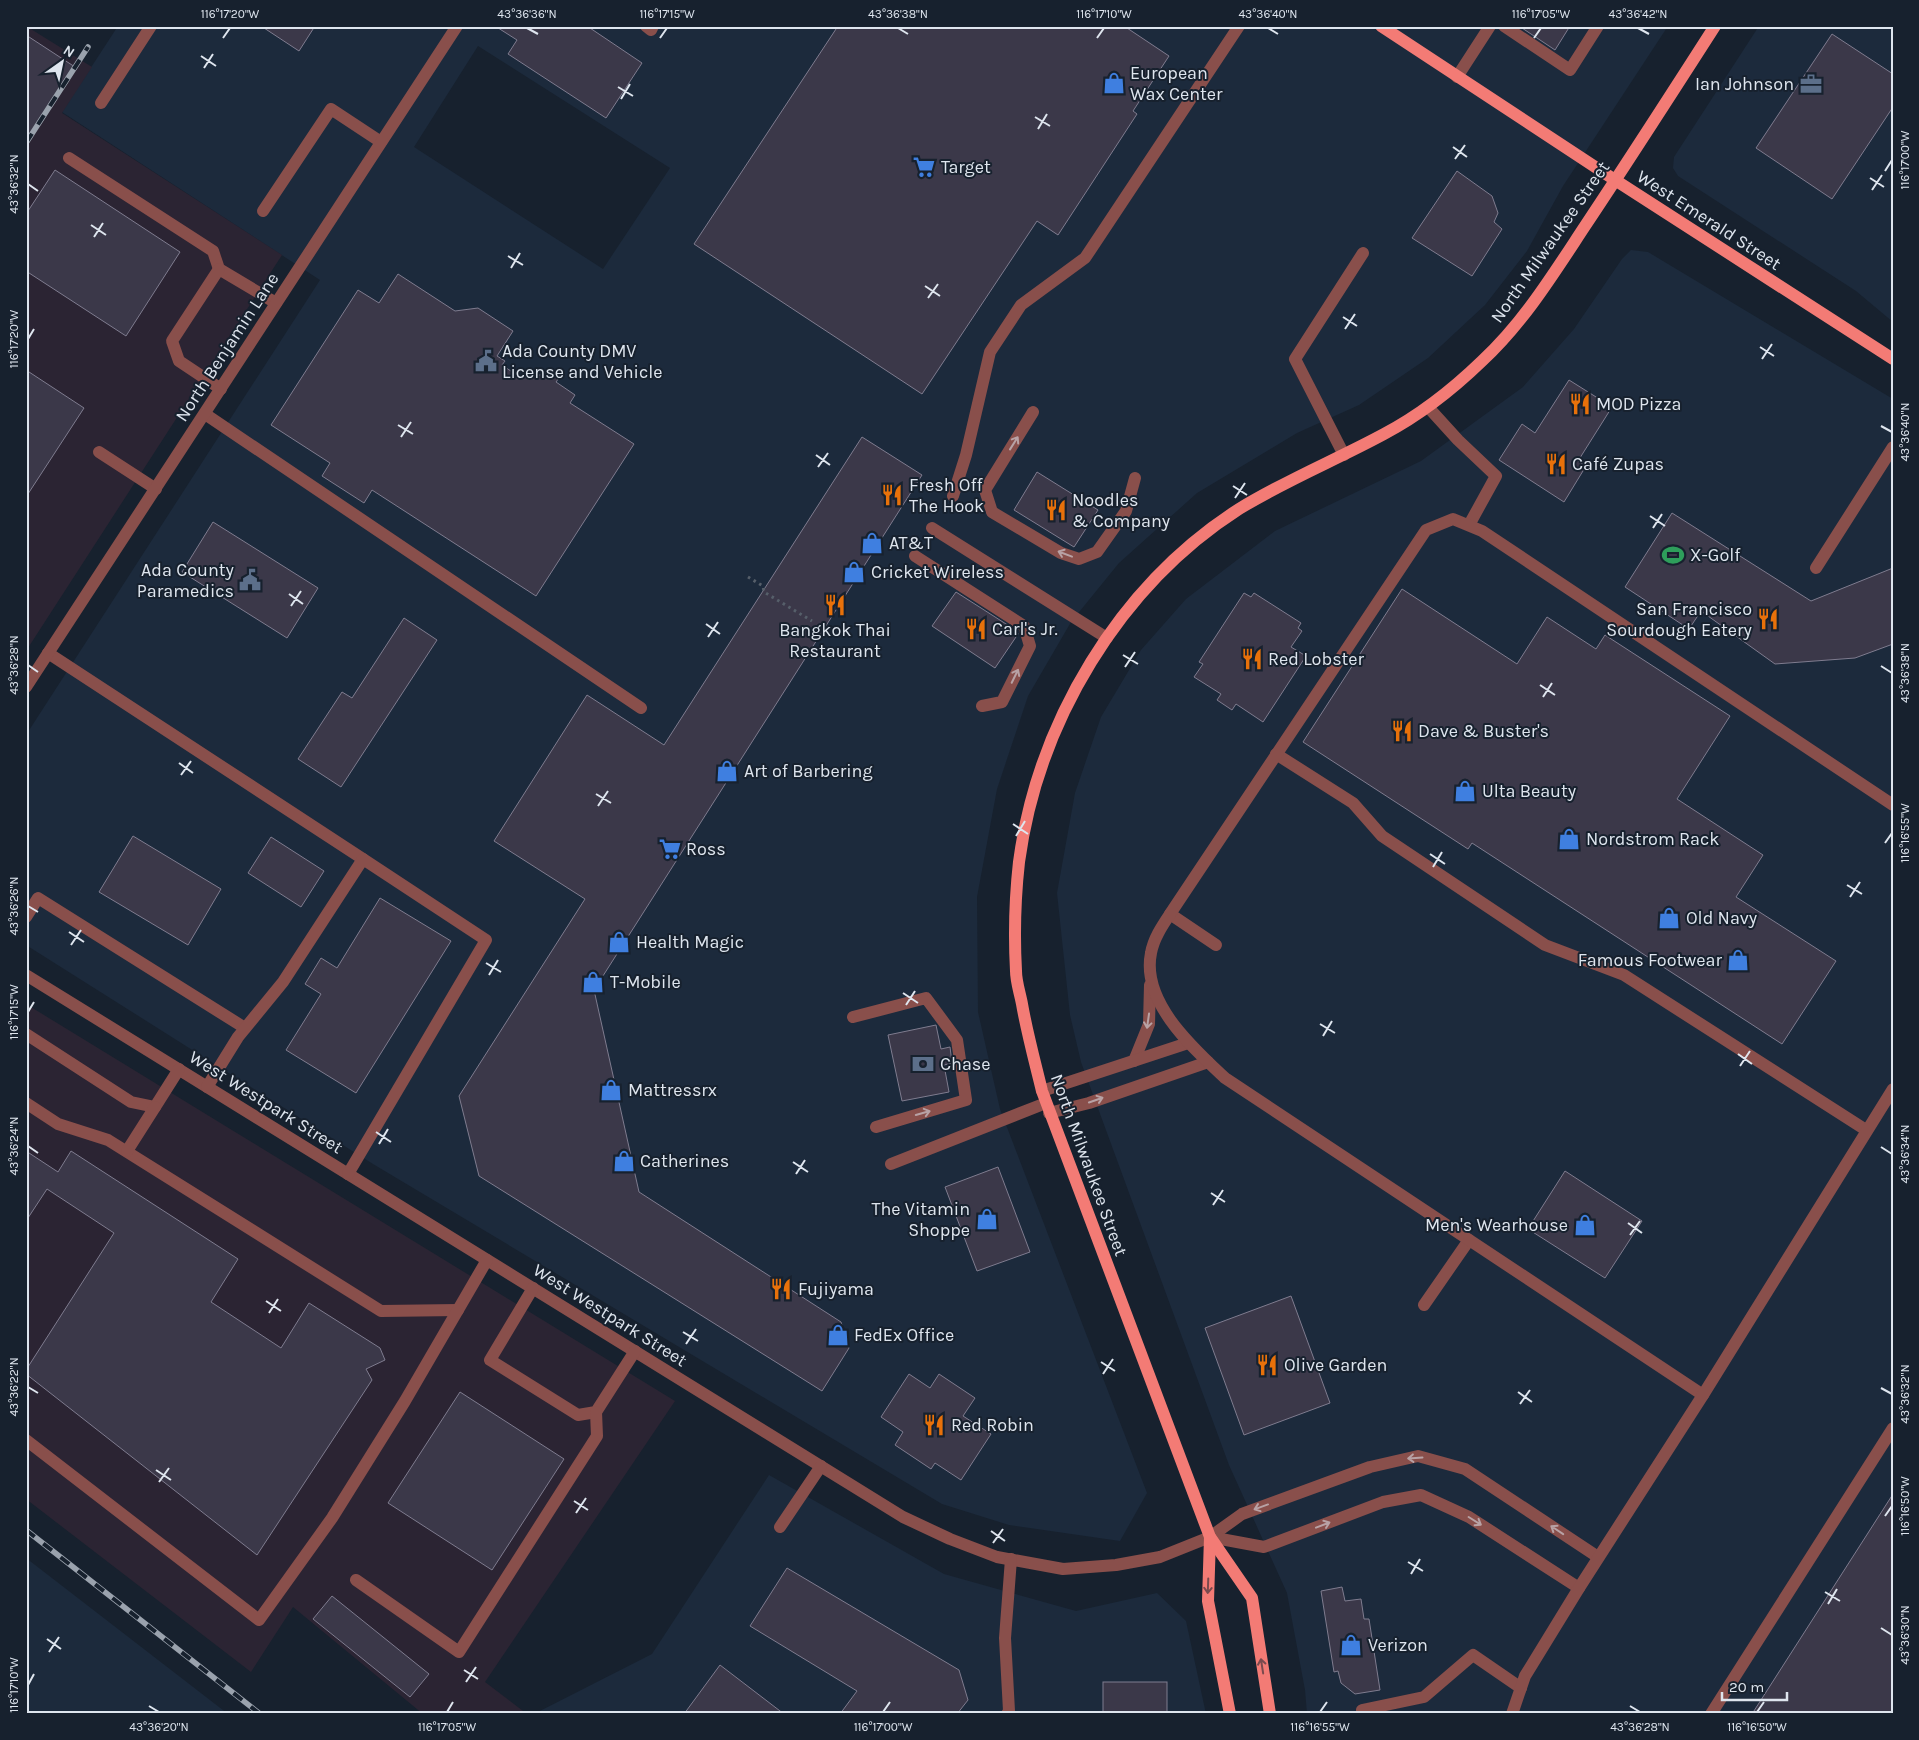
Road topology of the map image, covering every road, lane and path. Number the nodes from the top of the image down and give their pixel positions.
1 (151, 26) edge
2 (457, 26) edge
3 (646, 26) edge
4 (653, 26) edge
5 (1239, 26) edge
6 (1381, 26) edge
7 (1490, 26) edge
8 (1504, 26) edge
9 (1598, 26) edge
10 (1715, 26) edge
11 (1457, 76) junction
12 (101, 103) dead end
13 (381, 142) junction
14 (69, 158) dead end
15 (1615, 180) junction
16 (263, 210) dead end
17 (1363, 253) dead end
18 (219, 270) junction
19 (276, 303) junction
20 (1893, 359) edge
21 (221, 389) junction
22 (1428, 407) junction
23 (1034, 412) dead end
24 (205, 414) junction
25 (1893, 446) edge
26 (100, 452) dead end
27 (1344, 455) junction
28 (1135, 478) dead end
29 (156, 489) junction
30 (953, 496) dead end
31 (1469, 525) junction
32 (932, 528) dead end
33 (915, 556) dead end
34 (1816, 568) dead end
35 (748, 577) dead end
36 (812, 621) dead end
37 (825, 628) dead end
38 (829, 630) dead end
39 (1108, 638) junction
40 (48, 653) junction
41 (26, 687) edge
42 (982, 706) dead end
43 (641, 708) dead end
44 (1276, 754) junction
45 (1893, 805) edge
46 (363, 859) junction
47 (1170, 914) junction
48 (26, 917) edge
49 (1216, 945) dead end
50 (26, 975) edge
51 (1150, 978) junction
52 (853, 1018) dead end
53 (245, 1028) junction
54 (26, 1034) edge
55 (1188, 1043) junction
56 (1134, 1061) junction
57 (1208, 1062) junction
58 (179, 1069) junction
59 (207, 1087) junction
60 (1893, 1089) edge
61 (1045, 1102) junction
62 (26, 1103) edge
63 (155, 1107) junction
64 (876, 1127) dead end
65 (1866, 1130) junction
66 (127, 1151) junction
67 (891, 1164) dead end
68 (348, 1174) junction
69 (1469, 1240) junction
70 (487, 1260) junction
71 (533, 1288) junction
72 (1424, 1305) dead end
73 (458, 1310) junction
74 (635, 1351) junction
75 (1703, 1395) junction
76 (596, 1412) junction
77 (1893, 1428) edge
78 (26, 1440) edge
79 (820, 1466) junction
80 (780, 1527) dead end
81 (1210, 1537) junction
82 (1598, 1557) junction
83 (1011, 1559) junction
84 (356, 1580) dead end
85 (1579, 1588) junction
86 (1521, 1688) junction
87 (1362, 1710) dead end
88 (1007, 1714) edge
89 (1230, 1714) edge
90 (1270, 1714) edge
91 (1512, 1714) edge
92 (1711, 1714) edge

1 - 12 street
2 - 13 street, North Benjamin Lane
3 - 4 street
5 - 30 street
6 - 11 main road, West Emerald Street
7 - 11 street
8 - 9 street
10 - 15 main road, North Milwaukee Street
11 - 15 main road, West Emerald Street
13 - 16 street
13 - 19 street, North Benjamin Lane
14 - 18 street
15 - 20 main road, West Emerald Street
15 - 22 main road, North Milwaukee Street
17 - 27 street
18 - 19 street
18 - 21 street
19 - 21 street, North Benjamin Lane
21 - 24 street, North Benjamin Lane
22 - 27 main road, North Milwaukee Street
22 - 31 street
28 -> 23 street
24 - 29 street, North Benjamin Lane
24 - 43 street
25 - 34 street
26 - 29 street
27 - 39 main road, North Milwaukee Street
29 - 40 street, North Benjamin Lane
31 - 44 street
31 - 45 street
32 - 39 street
42 -> 33 street
35 - 36 path
37 - 38 path
39 - 61 main road, North Milwaukee Street
40 - 41 street, North Benjamin Lane
40 - 46 street
44 - 47 street
44 - 65 street
46 - 53 street
46 - 68 street
47 - 49 street
47 - 51 street
48 - 53 street
50 - 58 street, West Westpark Street
51 - 55 street
51 -> 56 street
64 -> 52 street
53 - 59 street
54 - 63 street
55 - 56 street
55 - 57 street
56 - 61 street
61 -> 57 street
57 - 69 street
58 - 59 street, West Westpark Street
58 - 63 street
59 - 68 street, West Westpark Street
60 - 65 street
61 - 67 street
61 - 81 main road, North Milwaukee Street
62 - 66 street
63 - 66 street
65 - 75 street
66 - 73 street
68 - 70 street, West Westpark Street
69 - 72 street
69 - 75 street
70 - 71 street, West Westpark Street
70 - 73 street
71 - 74 street, West Westpark Street
71 - 76 street
73 - 78 street
74 - 76 street
74 - 79 street, West Westpark Street
75 - 82 street
76 - 84 street
77 - 92 street
79 - 80 street
79 - 83 street, West Westpark Street
82 -> 81 street, West Westpark Street
81 - 83 street, West Westpark Street
81 -> 85 street
81 -> 89 main road, North Milwaukee Street
90 -> 81 main road, North Milwaukee Street
82 - 85 street
83 - 88 street
85 - 86 street
86 - 87 street
86 - 91 street

